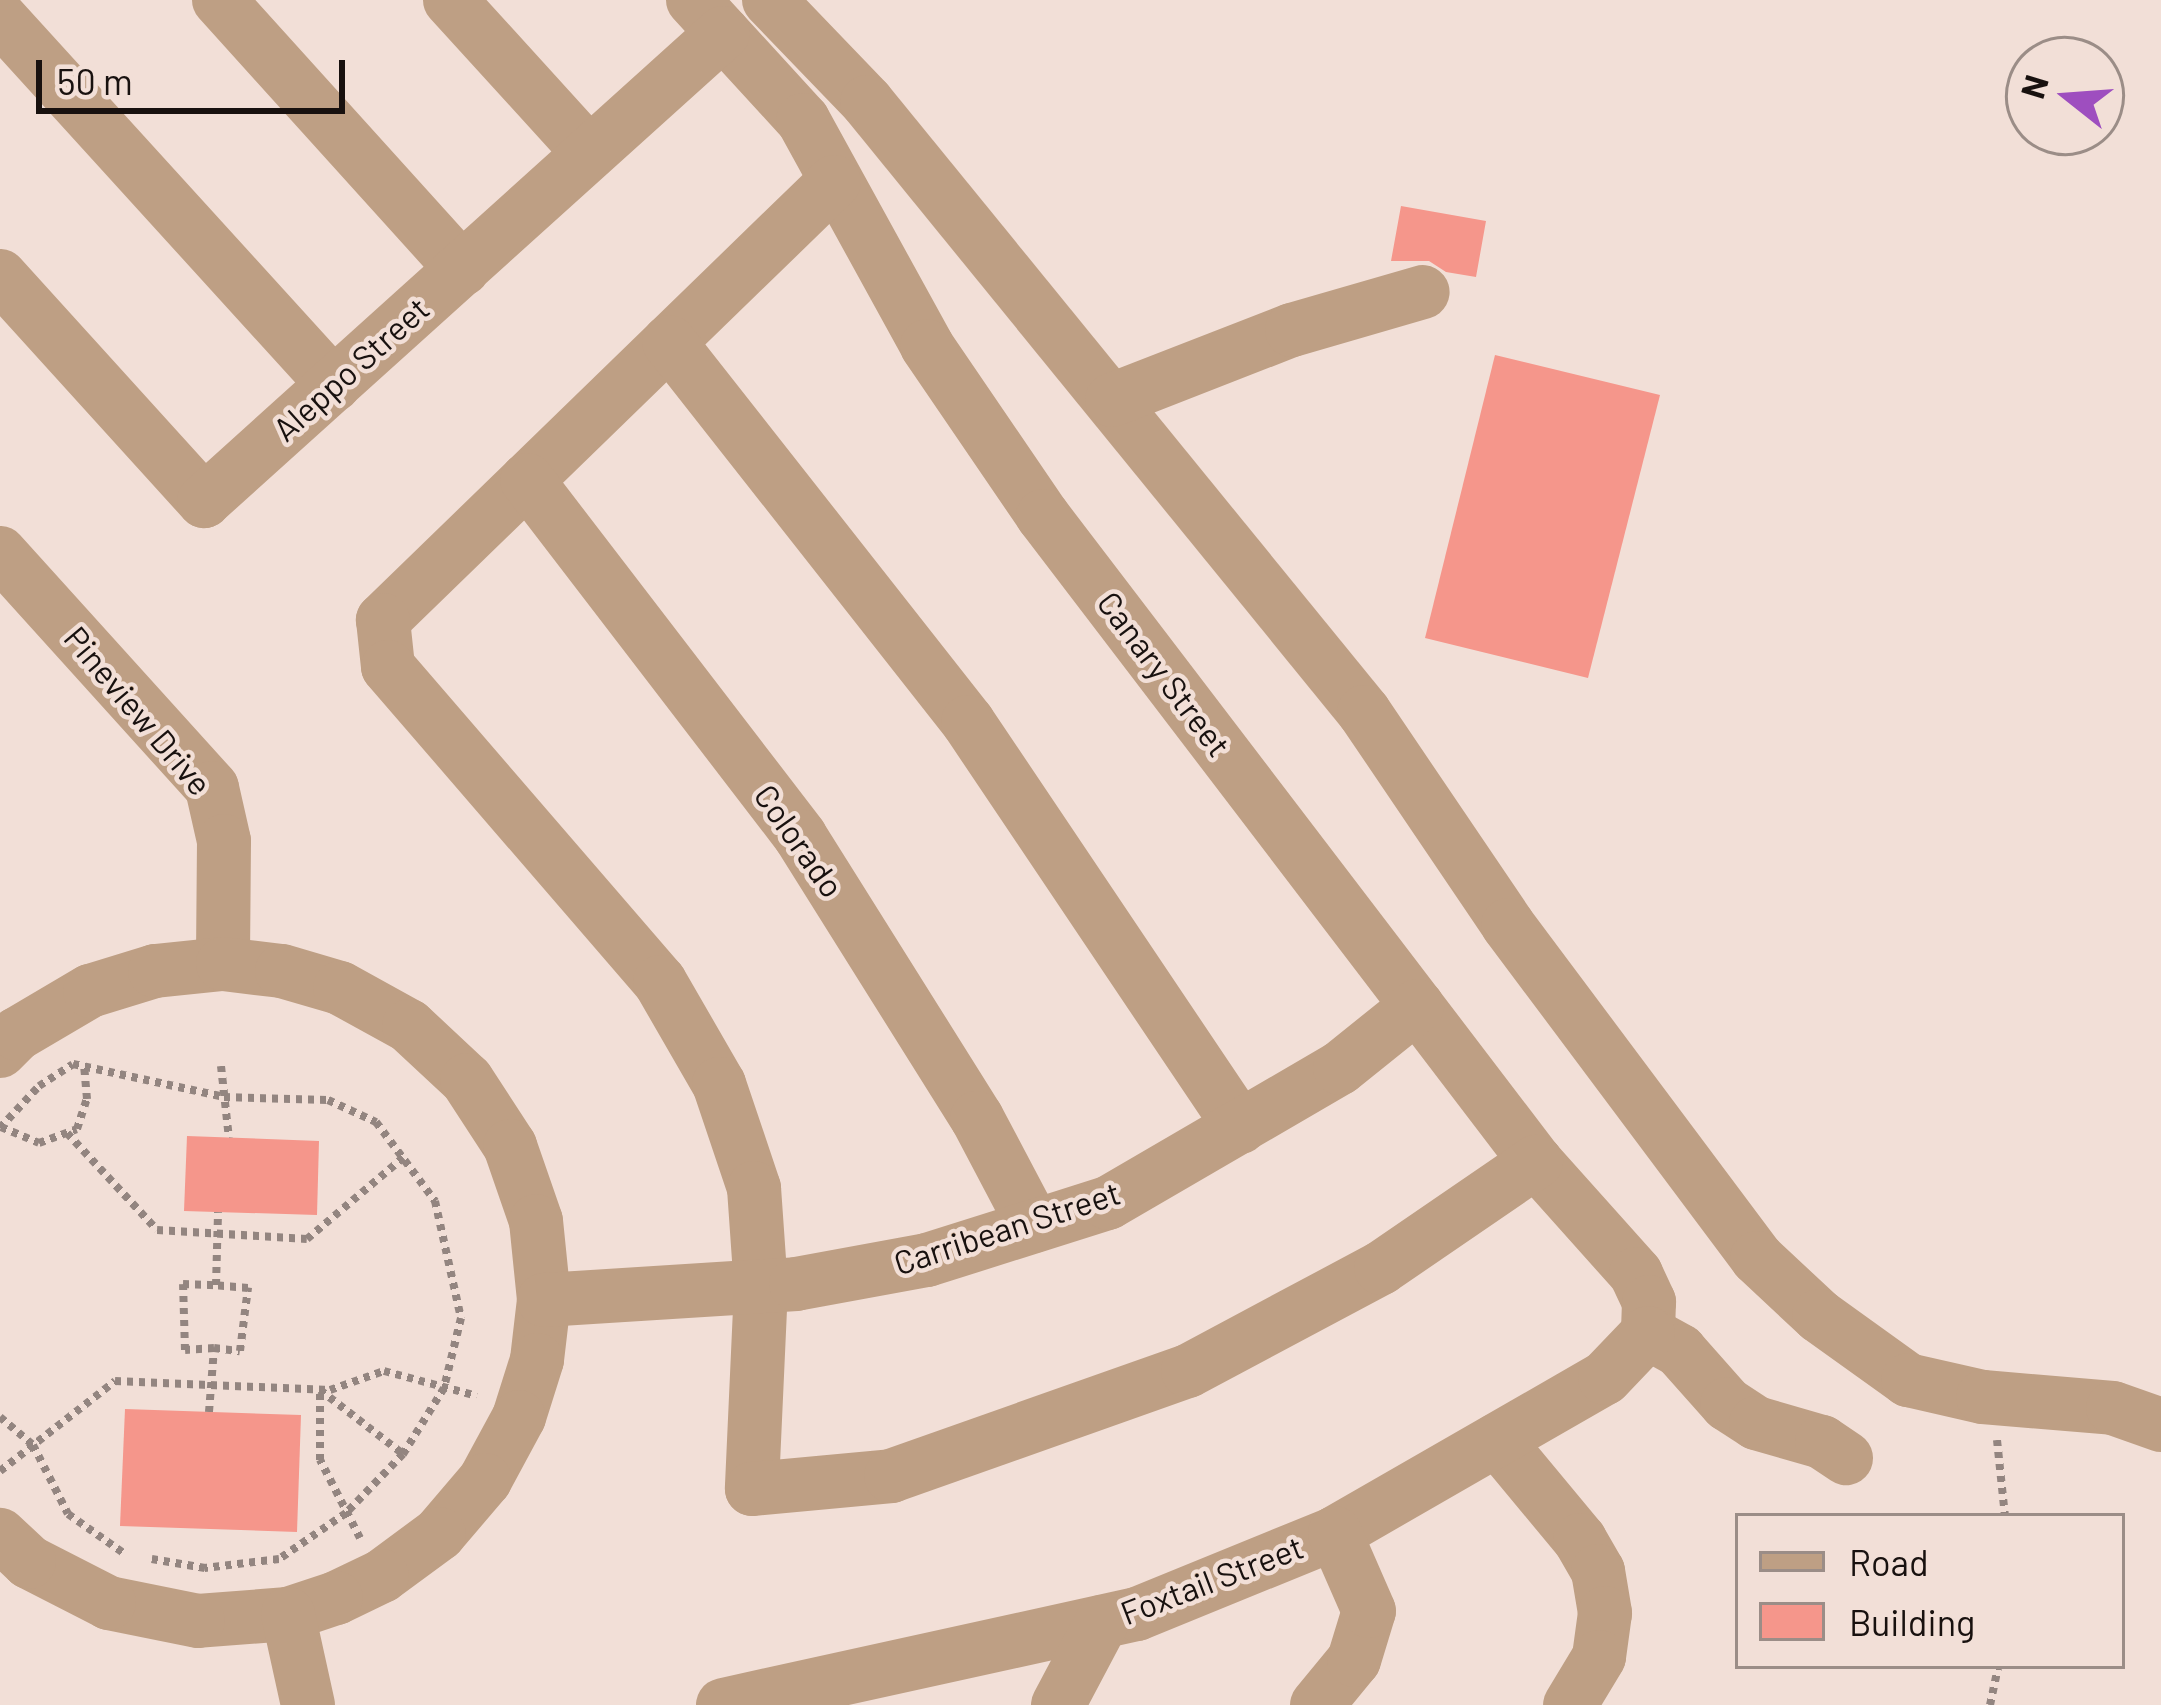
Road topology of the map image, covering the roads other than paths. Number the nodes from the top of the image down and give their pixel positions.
1 (219, 0) edge
2 (450, 0) edge
3 (770, 0) edge
4 (708, 17) edge
5 (0, 18) edge
6 (590, 153) junction
7 (833, 182) junction
8 (462, 269) junction
9 (0, 276) edge
10 (1423, 292) dead end
11 (669, 342) junction
12 (334, 385) junction
13 (1112, 400) junction
14 (527, 480) junction
15 (0, 553) edge
16 (223, 964) junction
17 (1417, 1006) junction
18 (0, 1051) edge
19 (1240, 1127) junction
20 (1536, 1162) junction
21 (1034, 1226) junction
22 (761, 1287) junction
23 (544, 1300) junction
24 (1648, 1333) junction
25 (2161, 1425) edge
26 (1497, 1440) junction
27 (1846, 1458) dead end
28 (1335, 1533) junction
29 (0, 1535) edge
30 (288, 1614) junction
31 (1102, 1622) junction
32 (308, 1705) edge
33 (724, 1705) edge
34 (1058, 1705) edge
35 (1317, 1705) edge
36 (1570, 1705) edge

1 - 8 street
2 - 6 street
3 - 13 street
4 - 6 street, Aleppo Street
4 - 7 street, Canary Street
5 - 12 street
6 - 8 street, Aleppo Street
7 - 11 street
7 - 17 street, Canary Street
8 - 12 street, Aleppo Street
9 - 12 street, Aleppo Street
10 - 13 street
11 - 14 street
11 - 19 street
13 - 25 street
14 - 21 street, Colorado
14 - 22 street
15 - 16 street, Pineview Drive
16 - 18 street
16 - 23 street
17 - 19 street, Carribean Street
17 - 20 street, Canary Street
19 - 21 street, Carribean Street
20 - 22 street
20 - 24 street, Canary Street
21 - 22 street, Carribean Street
22 - 23 street, Carribean Street
23 - 30 street
24 - 26 street, Foxtail Street
24 - 27 street
26 - 28 street, Foxtail Street
26 - 36 street
28 - 31 street, Foxtail Street
28 - 35 street
29 - 30 street
30 - 32 street
31 - 33 street, Foxtail Street
31 - 34 street

